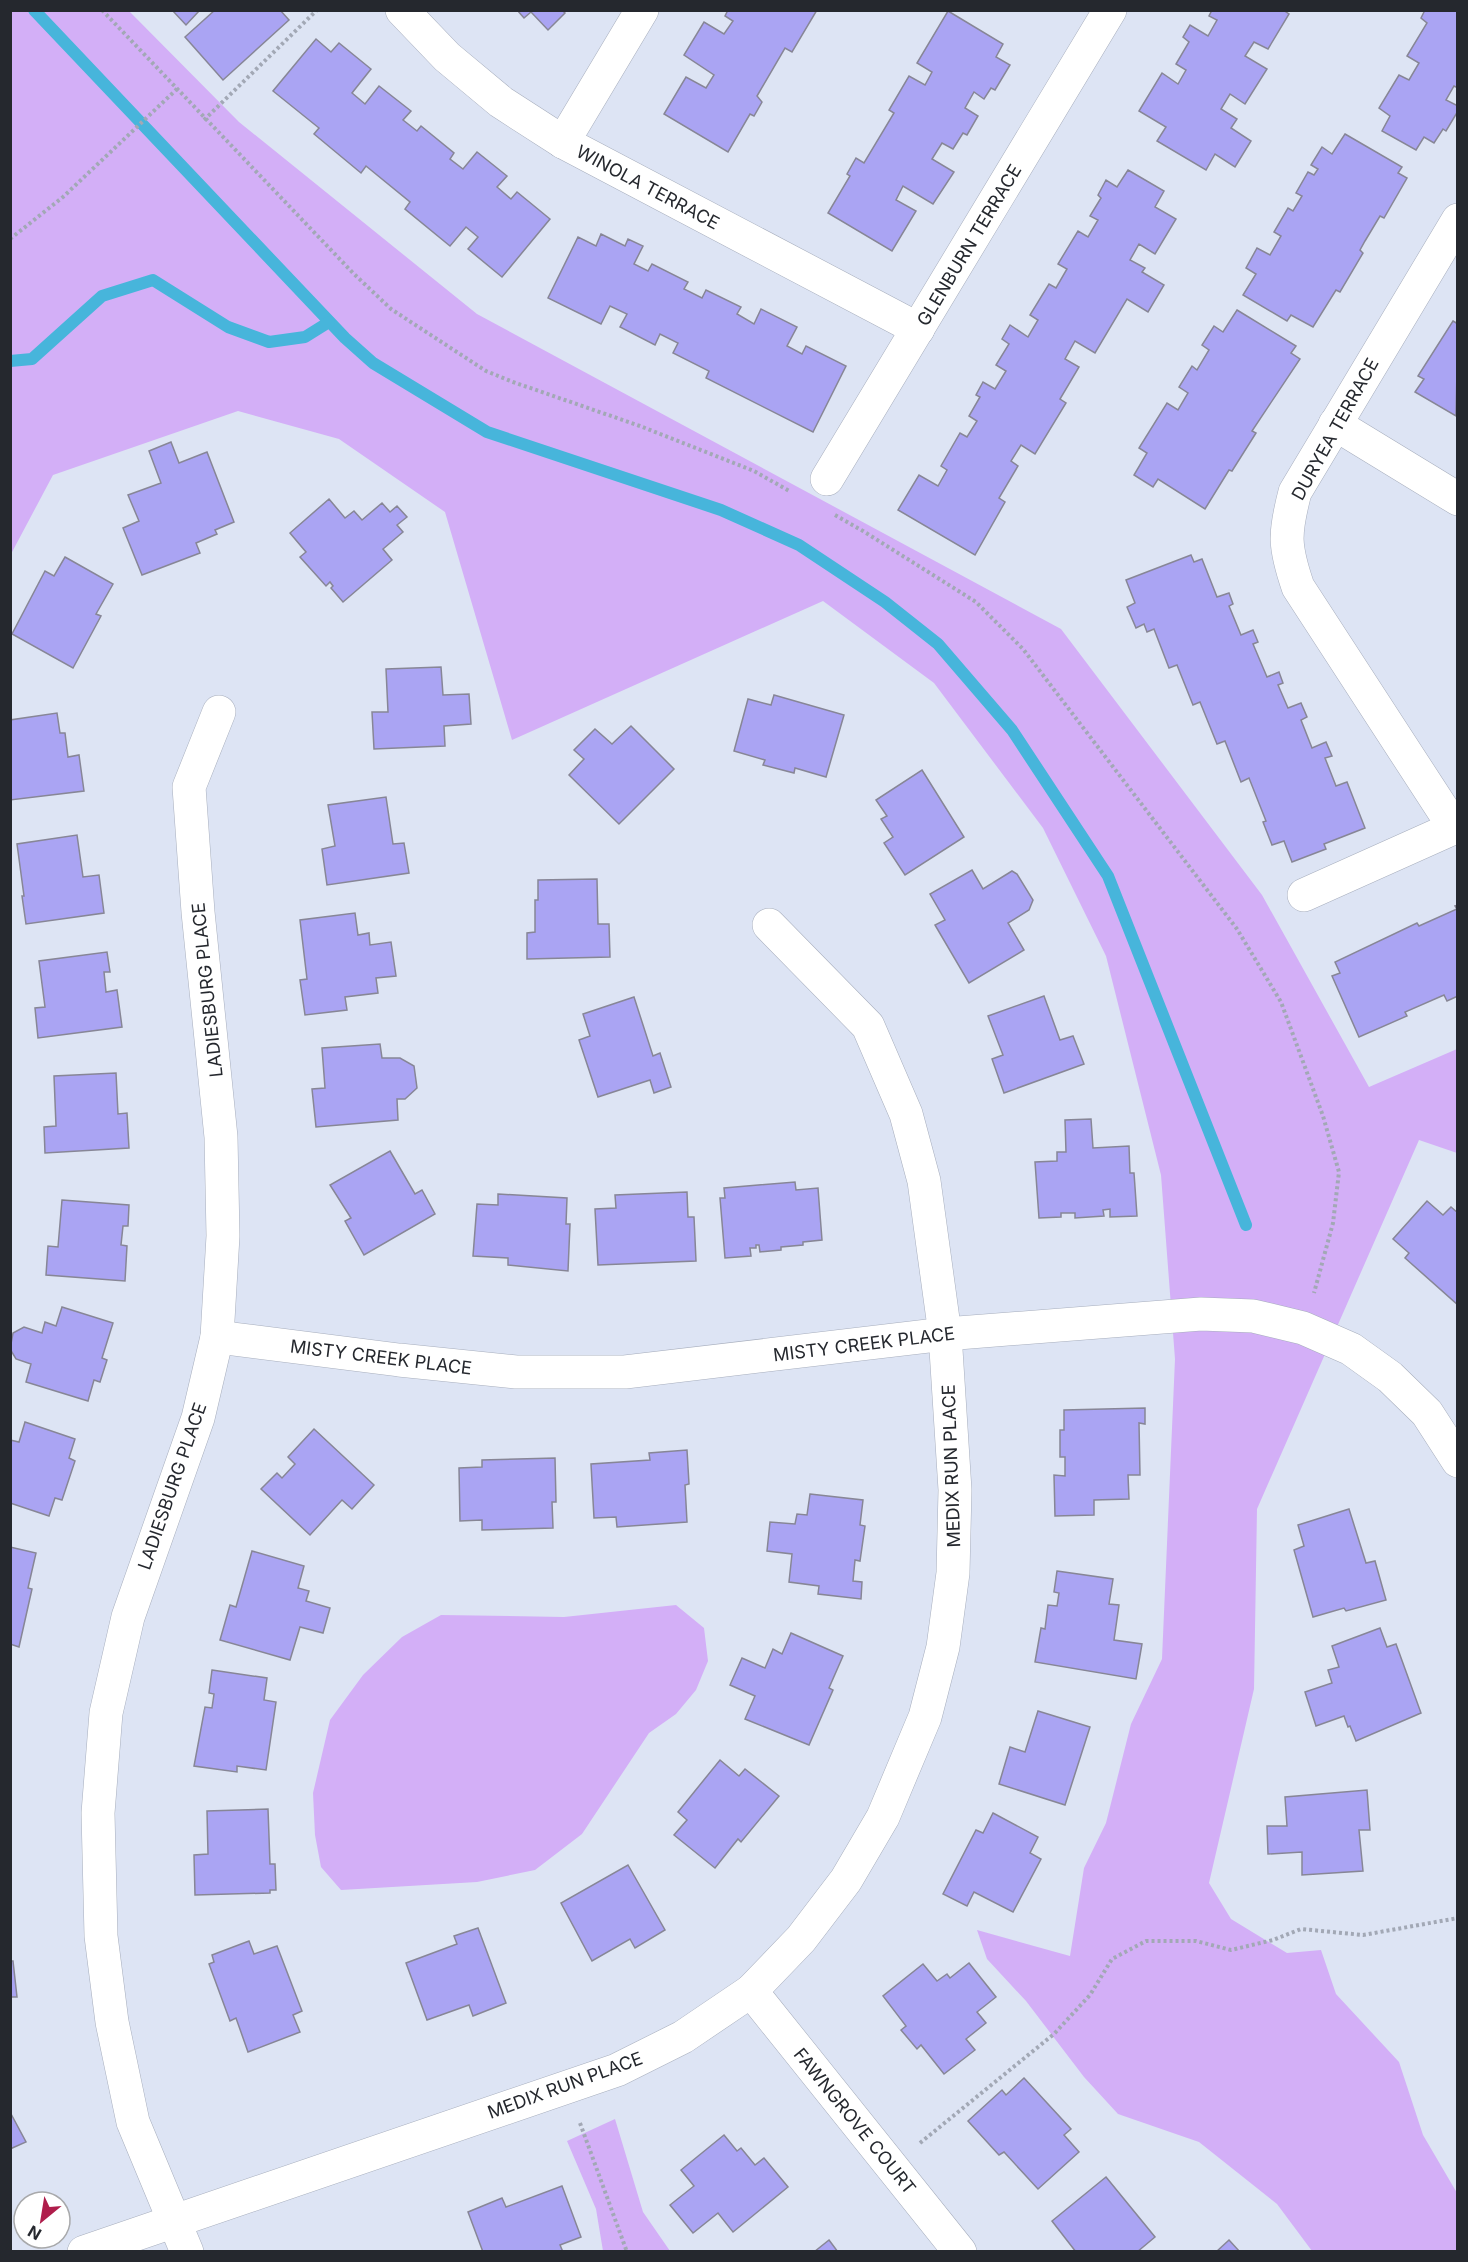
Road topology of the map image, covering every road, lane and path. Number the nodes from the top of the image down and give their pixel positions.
1 (102, 10) edge
2 (317, 10) edge
3 (402, 10) edge
4 (642, 10) edge
5 (1110, 10) edge
6 (178, 88) junction
7 (204, 120) junction
8 (562, 142) junction
9 (1458, 220) edge
10 (10, 239) edge
11 (918, 329) junction
12 (1335, 424) junction
13 (827, 479) dead end
14 (793, 493) dead end
15 (1458, 499) edge
16 (833, 514) dead end
17 (219, 712) dead end
18 (1456, 826) edge
19 (1304, 895) dead end
20 (769, 925) dead end
21 (1304, 1328) junction
22 (945, 1334) junction
23 (217, 1337) junction
24 (1458, 1461) edge
25 (1458, 1918) edge
26 (751, 1991) junction
27 (566, 2087) junction
28 (891, 2166) junction
29 (175, 2219) junction
30 (84, 2252) edge
31 (187, 2252) edge
32 (627, 2252) edge
33 (960, 2252) edge

1 - 6 path
2 - 7 path
3 - 8 street, WINOLA TERRACE
4 - 8 street
5 - 11 street, GLENBURN TERRACE
6 - 7 path
6 - 10 path
7 - 14 path
8 - 11 street, WINOLA TERRACE
9 - 12 street, DURYEA TERRACE
11 - 13 street, GLENBURN TERRACE
12 - 15 street
12 - 18 street, DURYEA TERRACE
16 - 21 path
17 - 23 street, LADIESBURG PLACE
18 - 19 street
20 - 22 street, MEDIX RUN PLACE
21 - 22 street, MISTY CREEK PLACE
21 - 24 street, MISTY CREEK PLACE
22 - 23 street, MISTY CREEK PLACE
22 - 26 street, MEDIX RUN PLACE
23 - 29 street, LADIESBURG PLACE
25 - 28 path
26 - 27 street, MEDIX RUN PLACE
26 - 28 street, FAWNGROVE COURT
27 - 29 street, MEDIX RUN PLACE
27 - 32 path
28 - 33 street, FAWNGROVE COURT
29 - 30 street, MEDIX RUN PLACE
29 - 31 street, LADIESBURG PLACE

